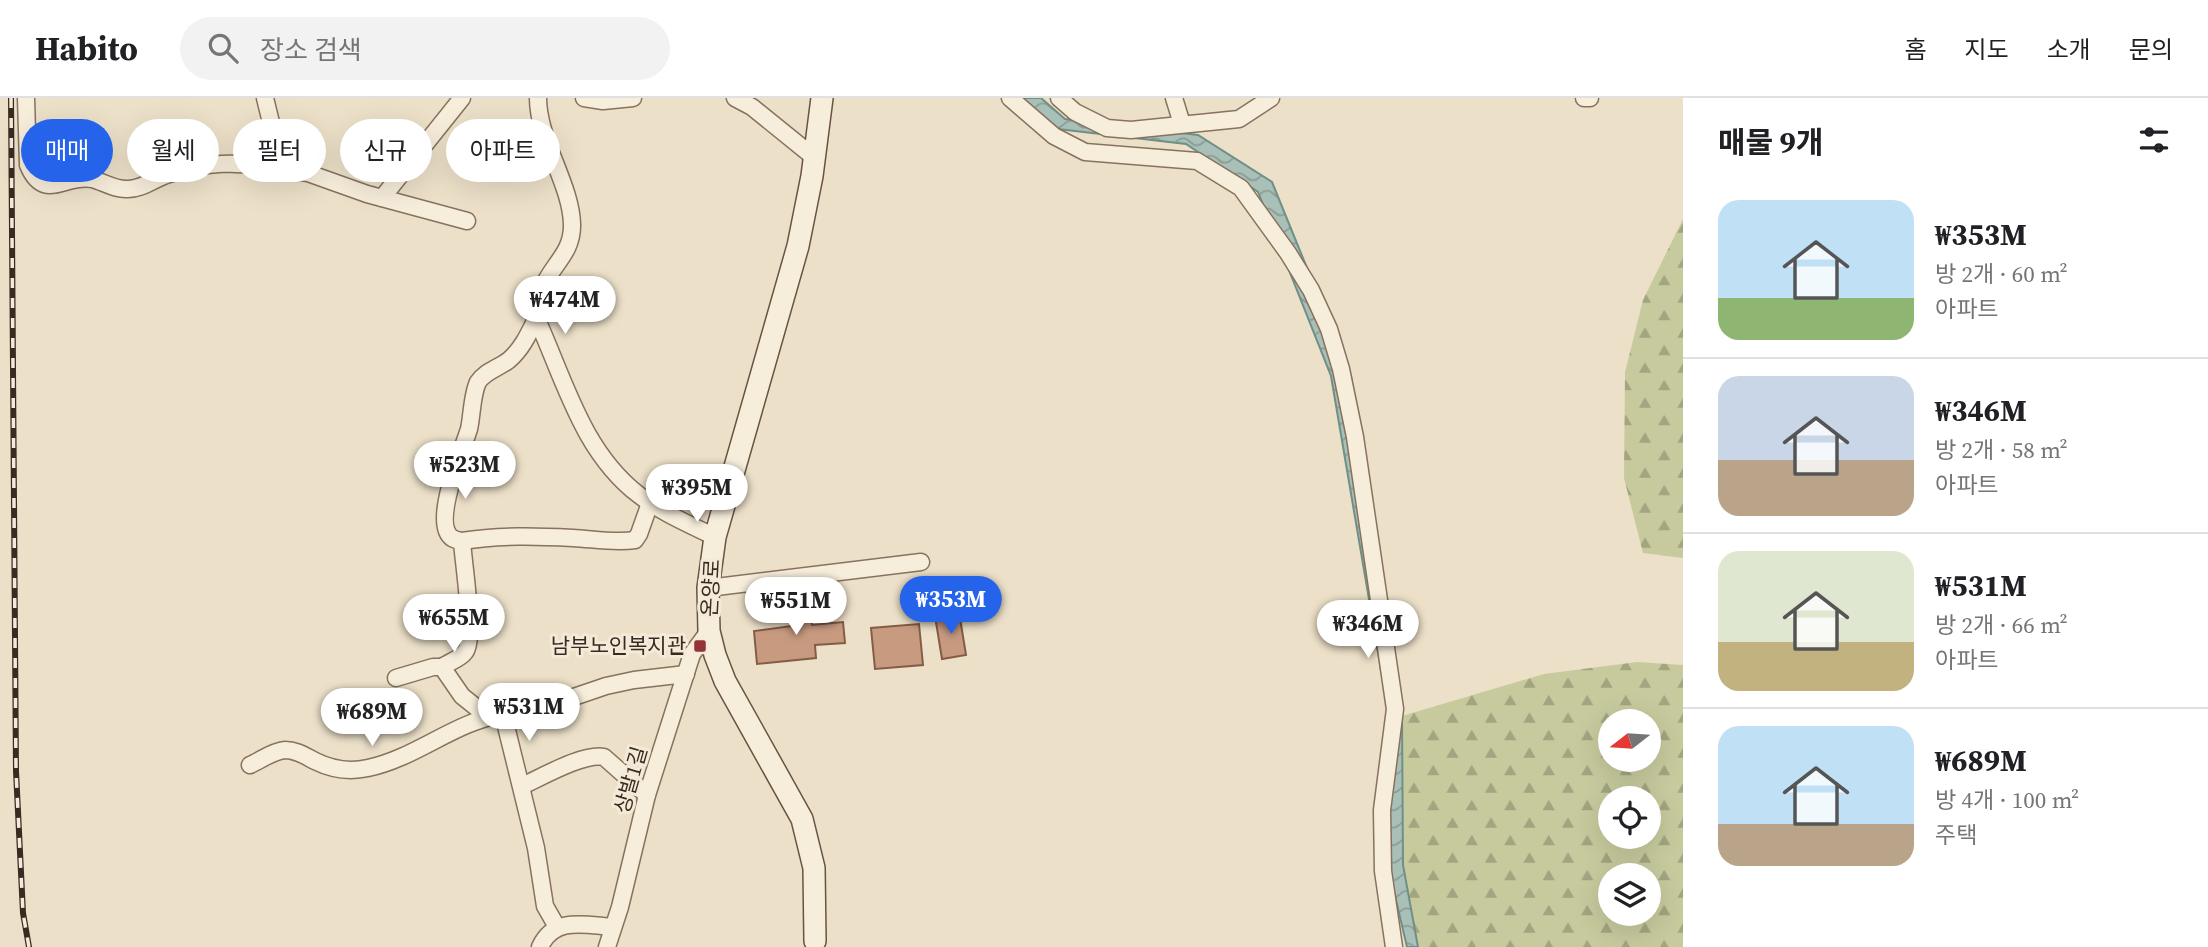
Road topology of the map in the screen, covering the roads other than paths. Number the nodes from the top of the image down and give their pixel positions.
1 (26, 98) edge
2 (265, 98) edge
3 (461, 98) edge
4 (538, 98) edge
5 (584, 98) edge
6 (633, 98) edge
7 (734, 98) edge
8 (822, 98) edge
9 (1059, 98) edge
10 (1174, 98) edge
11 (1271, 98) edge
12 (1584, 98) edge
13 (1590, 98) edge
14 (1018, 99) edge
15 (270, 119) edge
16 (1182, 124) junction
17 (814, 158) junction
18 (233, 164) edge
19 (326, 179) edge
20 (382, 198) junction
21 (467, 221) dead end
22 (538, 315) junction
23 (650, 503) junction
24 (715, 537) junction
25 (462, 541) junction
26 (921, 562) dead end
27 (708, 588) junction
28 (709, 631) junction
29 (442, 667) junction
30 (686, 674) junction
31 (396, 678) dead end
32 (495, 715) junction
33 (250, 765) dead end
34 (522, 786) junction
35 (647, 795) junction
36 (557, 927) junction
37 (613, 927) junction
38 (815, 945) edge
39 (540, 947) edge
40 (607, 947) edge
41 (1394, 947) edge

1 - 18 street
2 - 15 street
3 - 20 street
4 - 22 street
5 - 6 street
7 - 17 street
8 - 17 main road, 온양로
9 - 16 street
10 - 16 street
11 - 16 street
12 - 13 street
14 - 41 street
17 - 24 main road, 온양로
19 - 20 street
20 - 21 street
22 - 23 street
22 - 25 street
23 - 24 street
23 - 25 street
24 - 27 main road, 온양로
25 - 29 street
26 - 27 street
27 - 28 main road, 온양로
28 - 30 street, 상발1길
28 - 38 main road, 온양로
29 - 31 street
29 - 32 street
30 - 32 street
30 - 35 street, 상발1길
32 - 33 street
32 - 34 street
34 - 35 street
34 - 36 street
35 - 37 street, 상발1길
36 - 37 street
36 - 39 street
37 - 40 street, 상발1길

